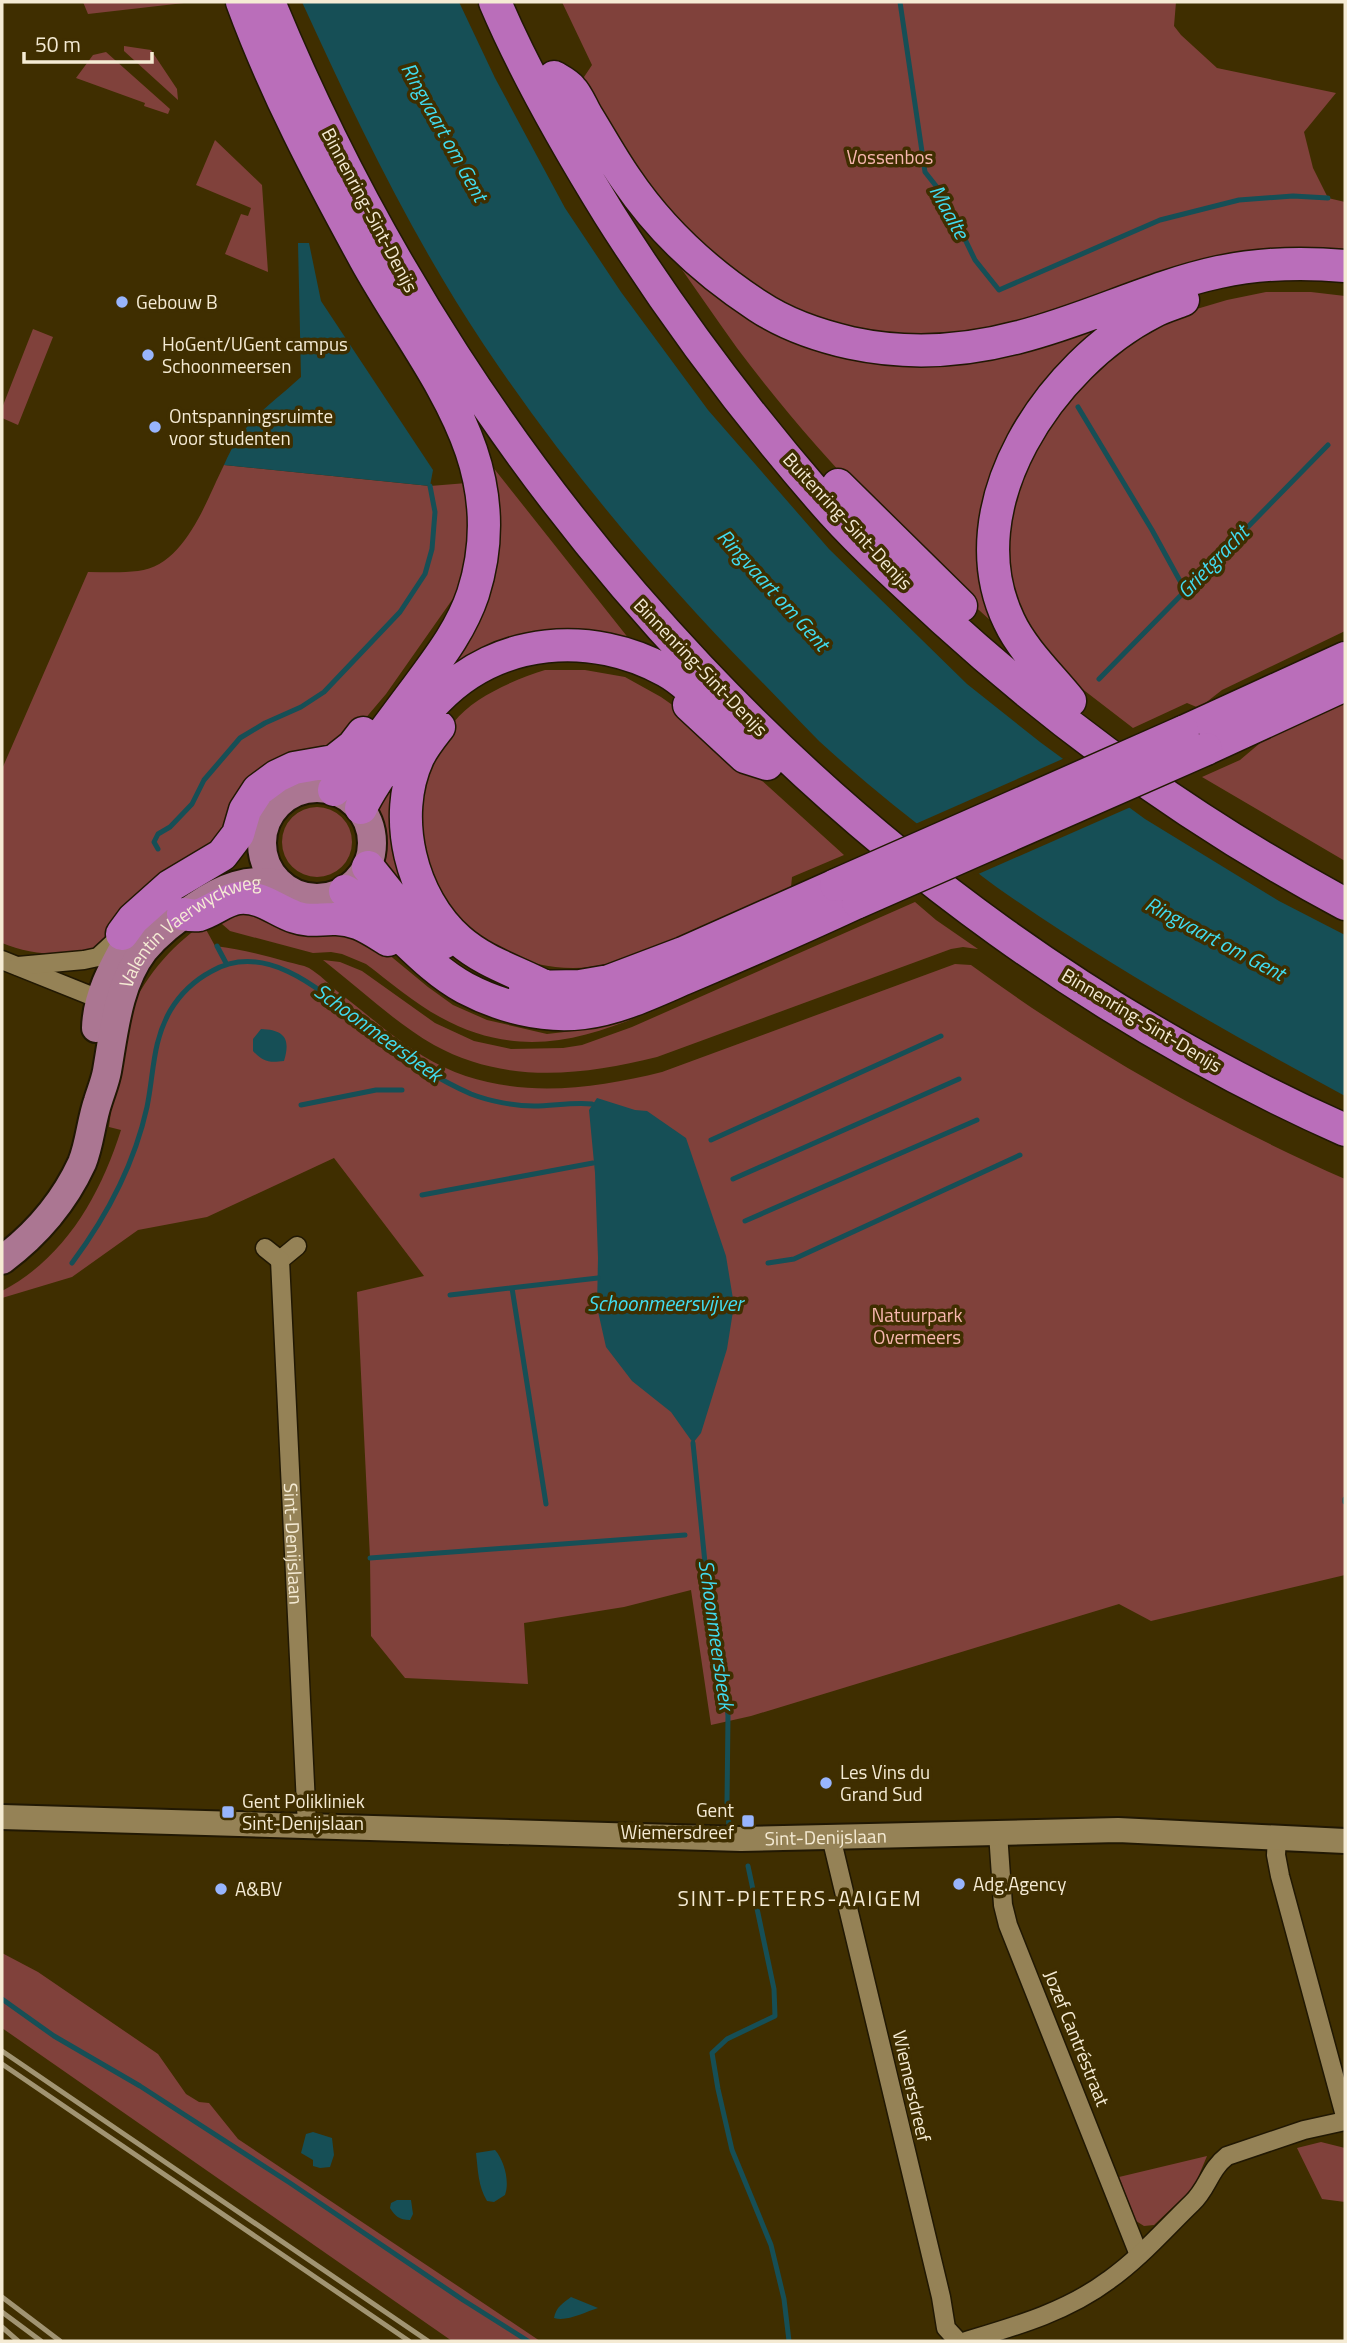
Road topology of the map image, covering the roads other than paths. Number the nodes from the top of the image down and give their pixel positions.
1 (242, 2) edge
2 (269, 2) edge
3 (495, 2) edge
4 (517, 2) edge
5 (554, 76) junction
6 (1345, 266) edge
7 (1345, 283) edge
8 (1345, 658) edge
9 (1344, 687) edge
10 (1070, 701) junction
11 (406, 702) junction
12 (1194, 740) junction
13 (767, 764) junction
14 (334, 790) junction
15 (361, 808) junction
16 (261, 844) junction
17 (368, 867) junction
18 (1345, 881) edge
19 (279, 884) junction
20 (345, 891) junction
21 (847, 894) junction
22 (1345, 904) edge
23 (183, 914) junction
24 (128, 932) junction
25 (425, 958) junction
26 (10, 963) edge
27 (544, 986) junction
28 (1100, 998) junction
29 (110, 1003) junction
30 (1345, 1130) edge
31 (297, 1246) dead end
32 (265, 1248) dead end
33 (2, 1259) edge
34 (280, 1260) junction
35 (2, 1817) edge
36 (307, 1826) junction
37 (998, 1833) junction
38 (831, 1837) junction
39 (1277, 1837) junction
40 (1345, 1841) edge
41 (1345, 2119) edge
42 (1139, 2255) junction
43 (958, 2341) edge
44 (966, 2341) edge

1 - 11 highway
2 - 28 highway, Binnenring-Sint-Denijs
3 - 22 highway, Buitenring-Sint-Denijs
4 - 5 highway
5 - 6 highway
5 - 10 highway
7 - 10 highway
8 - 12 highway
9 - 12 highway
10 - 18 highway
11 - 14 highway
11 - 24 highway
12 - 21 highway, bridge
13 - 15 highway
13 - 27 highway
13 - 28 highway
14 - 15 main road
14 - 16 main road
15 - 17 main road
16 - 19 main road
16 - 24 main road, Valentin Vaerwyckweg
17 - 20 main road
17 - 27 highway
19 - 20 main road
19 - 23 main road, Valentin Vaerwyckweg
20 - 25 highway
21 - 25 highway
21 - 27 highway
23 - 25 highway
23 - 29 main road, Valentin Vaerwyckweg
24 - 26 street, Valentin Vaerwyckweg
24 - 29 main road, Valentin Vaerwyckweg
26 - 29 street, Valentin Vaerwyckweg
28 - 30 highway, Binnenring-Sint-Denijs
29 - 33 main road, Valentin Vaerwyckweg
31 - 34 street
32 - 34 street
34 - 36 street, Sint-Denijslaan
35 - 36 street, Sint-Denijslaan
36 - 38 street, Sint-Denijslaan
37 - 38 street, Sint-Denijslaan
37 - 39 street, Sint-Denijslaan
37 - 42 street, Jozef Cantréstraat
38 - 43 street, Wiemersdreef
39 - 40 street, Sint-Denijslaan
39 - 41 street
41 - 42 street
42 - 44 street

